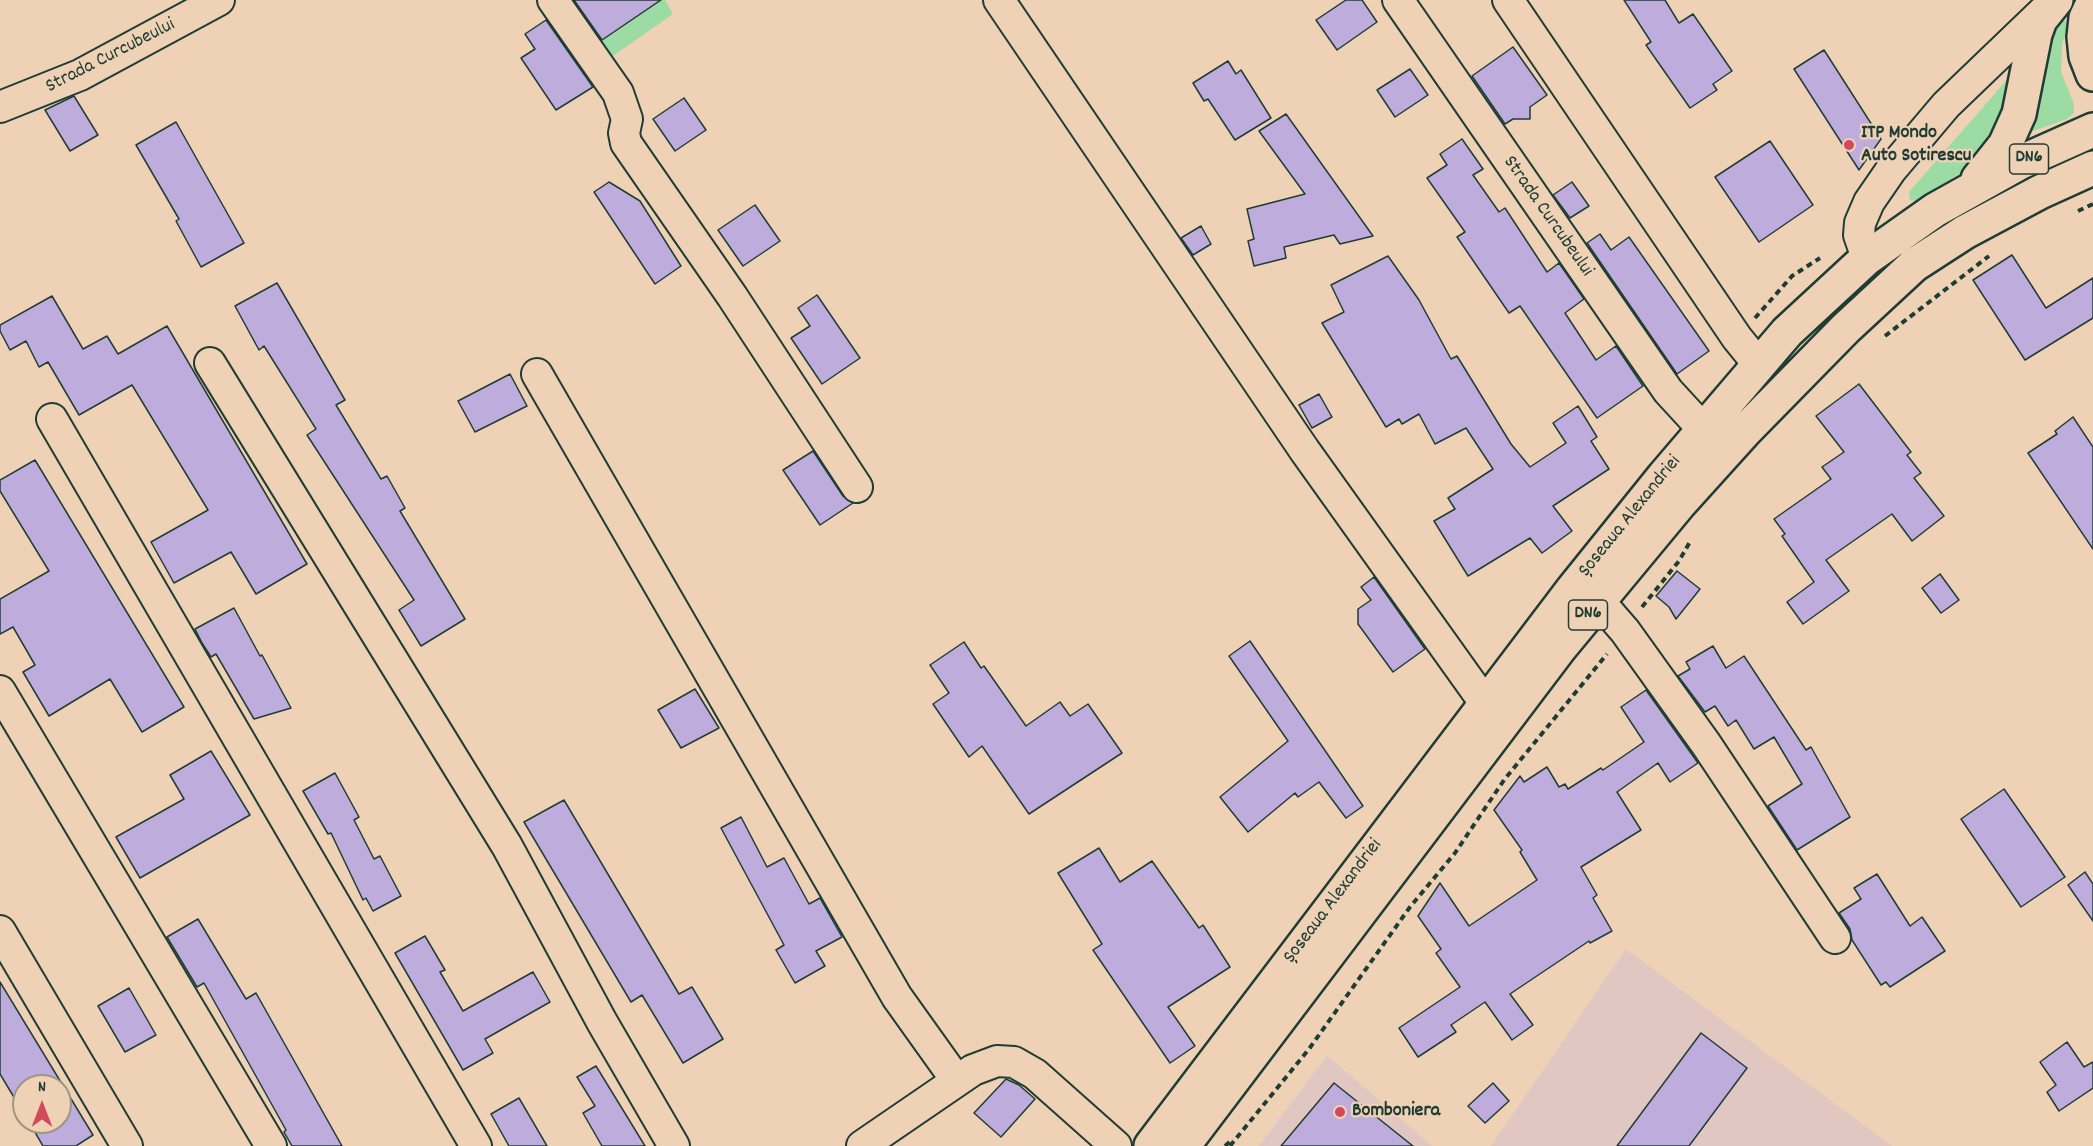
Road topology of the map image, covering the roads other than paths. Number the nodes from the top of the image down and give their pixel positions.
1 (219, 0) edge
2 (553, 0) edge
3 (999, 0) edge
4 (1398, 0) edge
5 (1508, 0) edge
6 (2047, 3) edge
7 (2093, 3) edge
8 (2093, 74) edge
9 (0, 107) edge
10 (2093, 130) edge
11 (2093, 168) edge
12 (2093, 180) edge
13 (1968, 190) junction
14 (2040, 192) junction
15 (1868, 258) junction
16 (210, 363) dead end
17 (1759, 365) junction
18 (537, 374) dead end
19 (52, 419) dead end
20 (1703, 429) junction
21 (857, 487) dead end
22 (1599, 602) junction
23 (0, 691) edge
24 (1485, 703) junction
25 (0, 931) edge
26 (1834, 938) dead end
27 (957, 1081) junction
28 (128, 1146) edge
29 (271, 1146) edge
30 (476, 1146) edge
31 (674, 1146) edge
32 (862, 1146) edge
33 (1116, 1146) edge
34 (1151, 1146) edge
35 (1183, 1146) edge

1 - 9 street, Strada Curcubeului
2 - 21 street
3 - 24 street
4 - 20 street, Strada Curcubeului
5 - 17 street
6 - 13 highway
6 - 15 street
7 - 8 highway
10 - 13 highway, Șoseaua Alexandriei / DN6
11 - 14 highway, Șoseaua Alexandriei / DN6
12 - 14 highway
13 - 15 highway, Șoseaua Alexandriei / DN6
14 - 22 highway, Șoseaua Alexandriei / DN6
15 - 17 highway, Șoseaua Alexandriei / DN6
16 - 31 street
17 - 20 highway, Șoseaua Alexandriei / DN6
18 - 27 street
19 - 30 street
20 - 24 highway, Șoseaua Alexandriei / DN6
22 - 26 street
22 - 35 highway, Șoseaua Alexandriei / DN6
23 - 29 street
24 - 34 highway, Șoseaua Alexandriei / DN6
25 - 28 street
27 - 32 street
27 - 33 street

